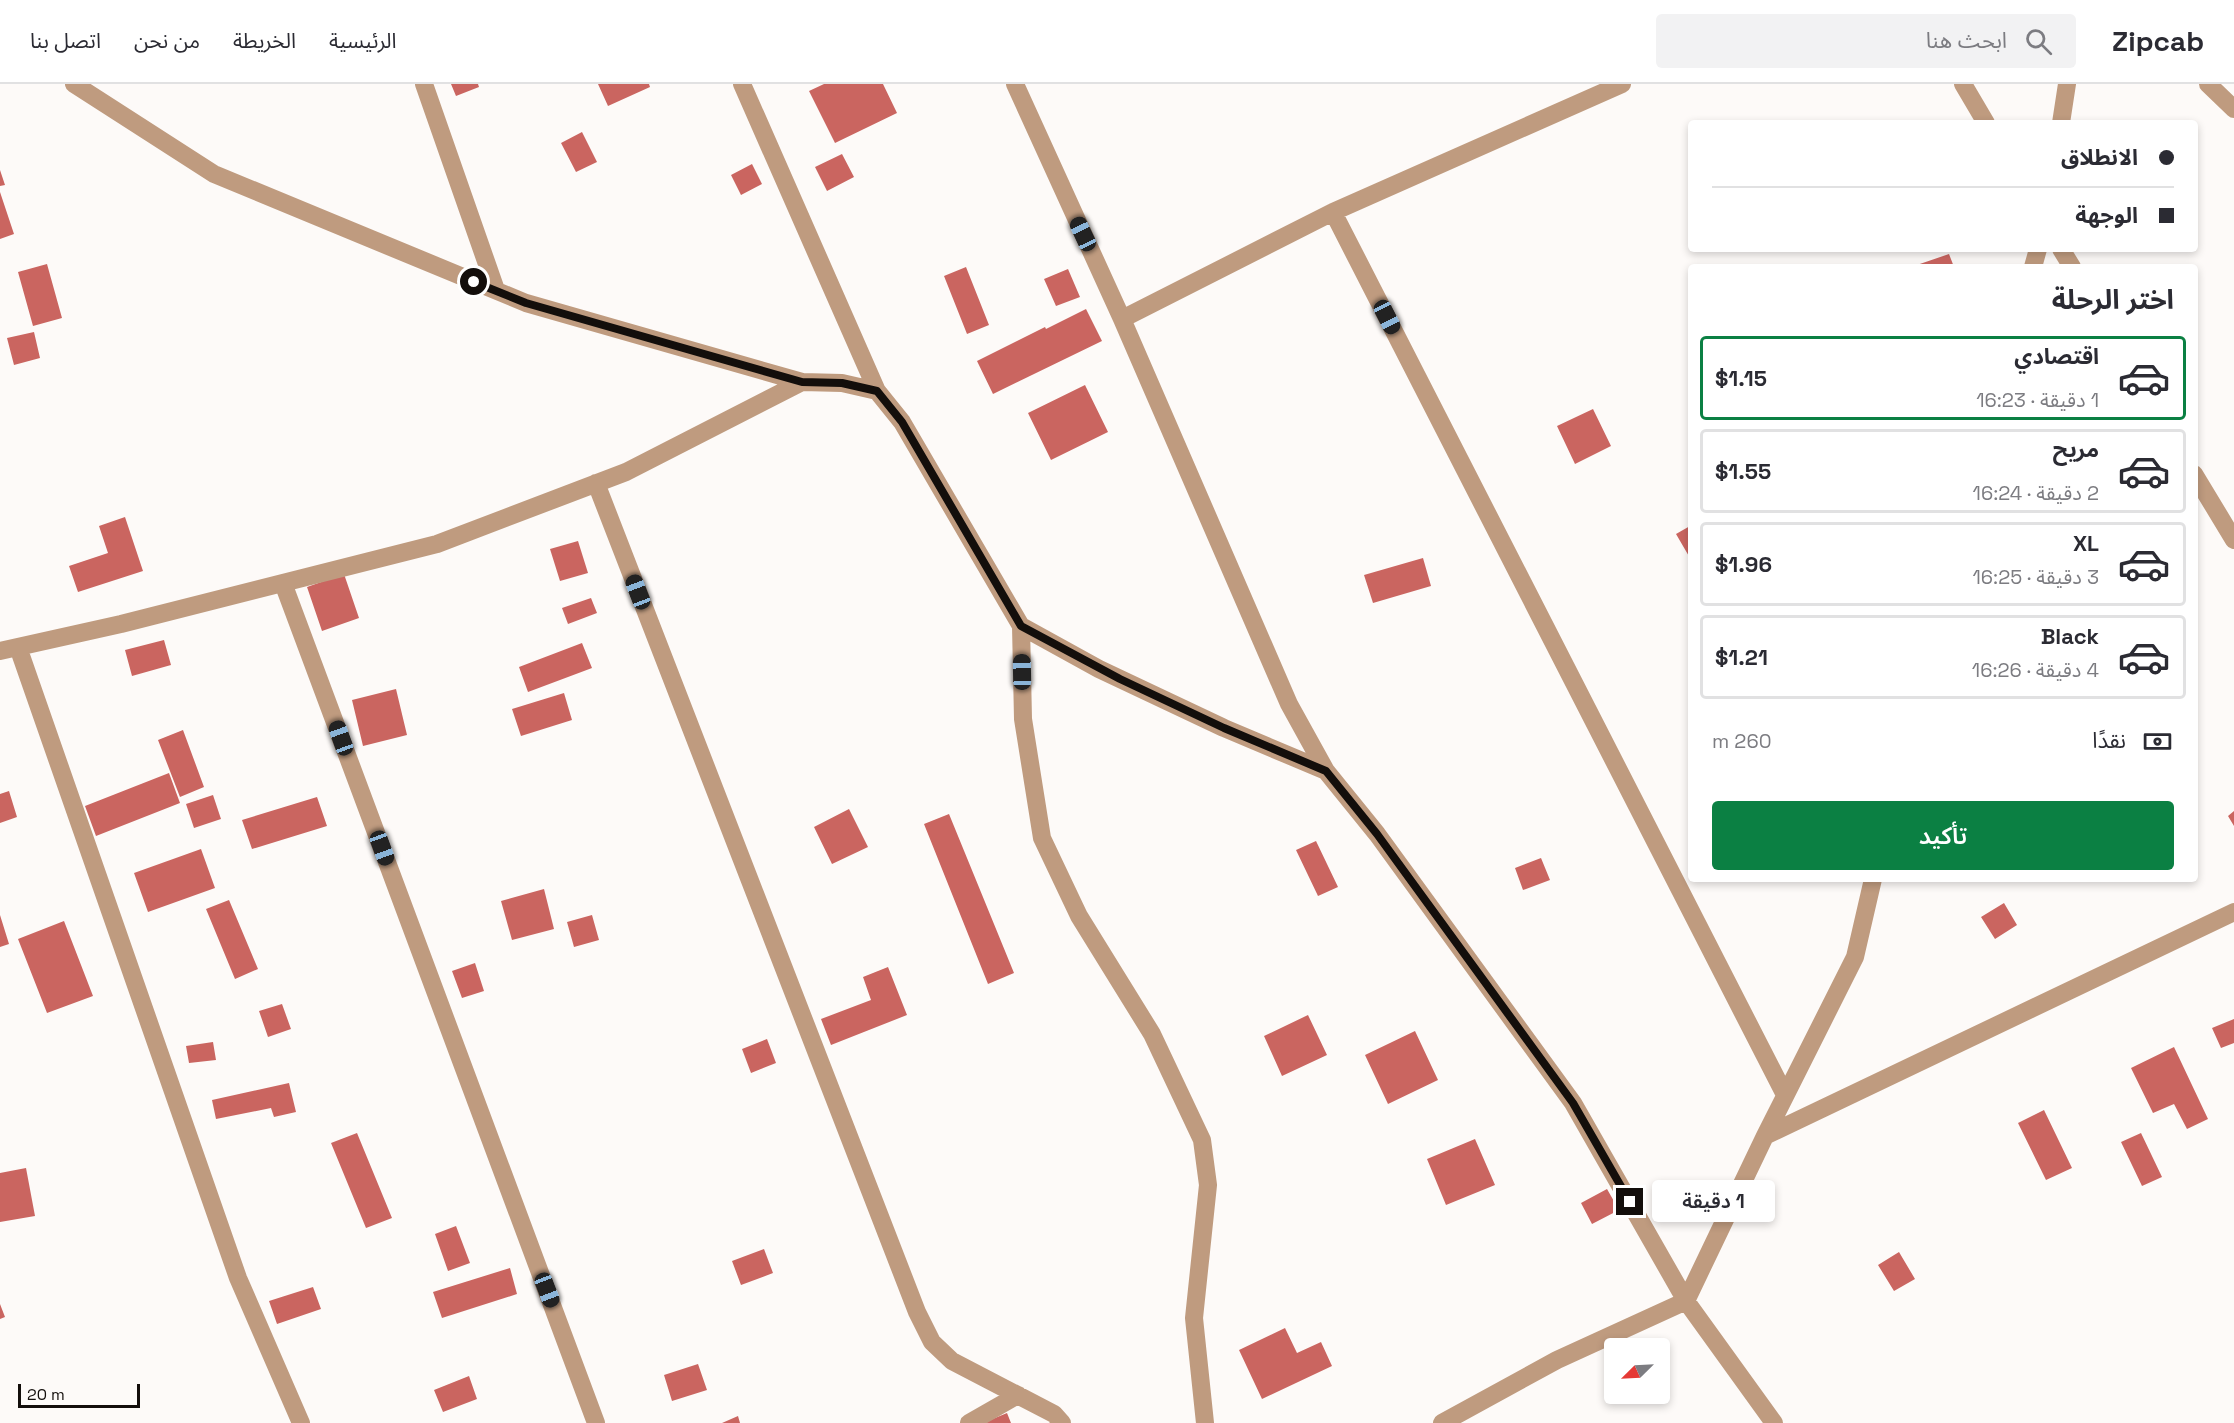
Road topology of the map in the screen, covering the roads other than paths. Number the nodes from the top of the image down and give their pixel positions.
1 (74, 84) edge
2 (424, 84) edge
3 (742, 84) edge
4 (1015, 84) edge
5 (1622, 84) edge
6 (1963, 84) edge
7 (2067, 84) edge
8 (2208, 84) edge
9 (2234, 109) edge
10 (1984, 120) edge
11 (2061, 120) edge
12 (1333, 212) junction
13 (496, 290) junction
14 (1122, 319) junction
15 (802, 382) junction
16 (877, 391) junction
17 (2198, 481) edge
18 (596, 483) junction
19 (2234, 540) edge
20 (283, 583) junction
21 (1021, 626) junction
22 (9, 649) edge
23 (1326, 771) junction
24 (1872, 882) edge
25 (2234, 912) edge
26 (1785, 1095) junction
27 (1765, 1136) junction
28 (1686, 1301) junction
29 (1018, 1395) junction
30 (301, 1423) edge
31 (596, 1423) edge
32 (969, 1423) edge
33 (1062, 1423) edge
34 (1205, 1423) edge
35 (1442, 1423) edge
36 (1774, 1423) edge

1 - 13 street
2 - 13 street
3 - 16 street
4 - 14 street
5 - 12 street
6 - 10 street
7 - 11 street
8 - 9 street
12 - 14 street
12 - 26 street
13 - 15 street
14 - 23 street
15 - 16 street
15 - 18 street
16 - 21 street
17 - 19 street
18 - 20 street
18 - 29 street
20 - 22 street
20 - 31 street
21 - 23 street
21 - 34 street
22 - 30 street
23 - 28 street
24 - 26 street
25 - 27 street
26 - 27 street
27 - 28 street
28 - 35 street
28 - 36 street
29 - 32 street
29 - 33 street

